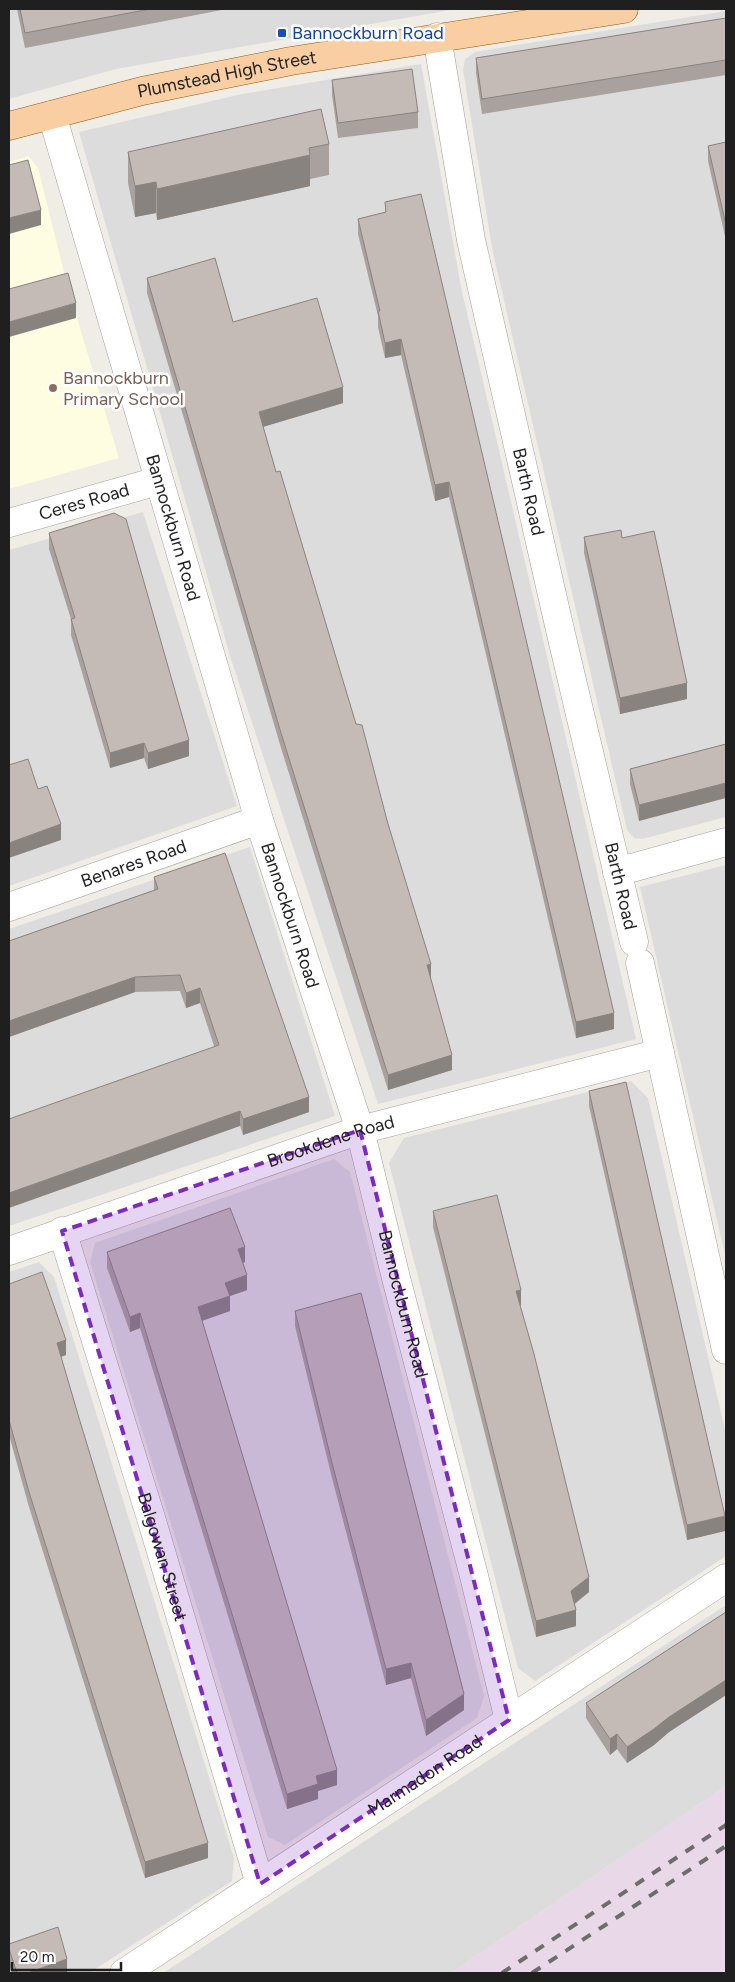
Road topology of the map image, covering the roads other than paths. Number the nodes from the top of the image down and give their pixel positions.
1 (624, 9) edge
2 (437, 38) junction
3 (52, 114) junction
4 (9, 126) edge
5 (158, 481) junction
6 (9, 523) edge
7 (259, 820) junction
8 (726, 842) edge
9 (617, 872) junction
10 (9, 907) edge
11 (660, 1053) junction
12 (360, 1130) junction
13 (62, 1231) junction
14 (9, 1251) edge
15 (726, 1350) edge
16 (726, 1578) edge
17 (509, 1720) junction
18 (260, 1884) junction
19 (124, 1973) edge

1 - 2 main road, Plumstead High Street
2 - 3 main road, Plumstead High Street
2 - 9 street, Barth Road
3 - 4 main road, Plumstead High Street
3 - 5 street, Bannockburn Road
5 - 6 street, Ceres Road
5 - 7 street, Bannockburn Road
7 - 10 street, Benares Road
7 - 12 street, Bannockburn Road
8 - 9 street
9 - 11 street, Barth Road
11 - 12 street, Brookdene Road
11 - 15 street, Barth Road
12 - 13 street, Brookdene Road
12 - 17 street, Bannockburn Road
13 - 14 street, Brookdene Road
13 - 18 street, Balgowan Street
16 - 17 street, Marmadon Road
17 - 18 street, Marmadon Road
18 - 19 street, Marmadon Road

